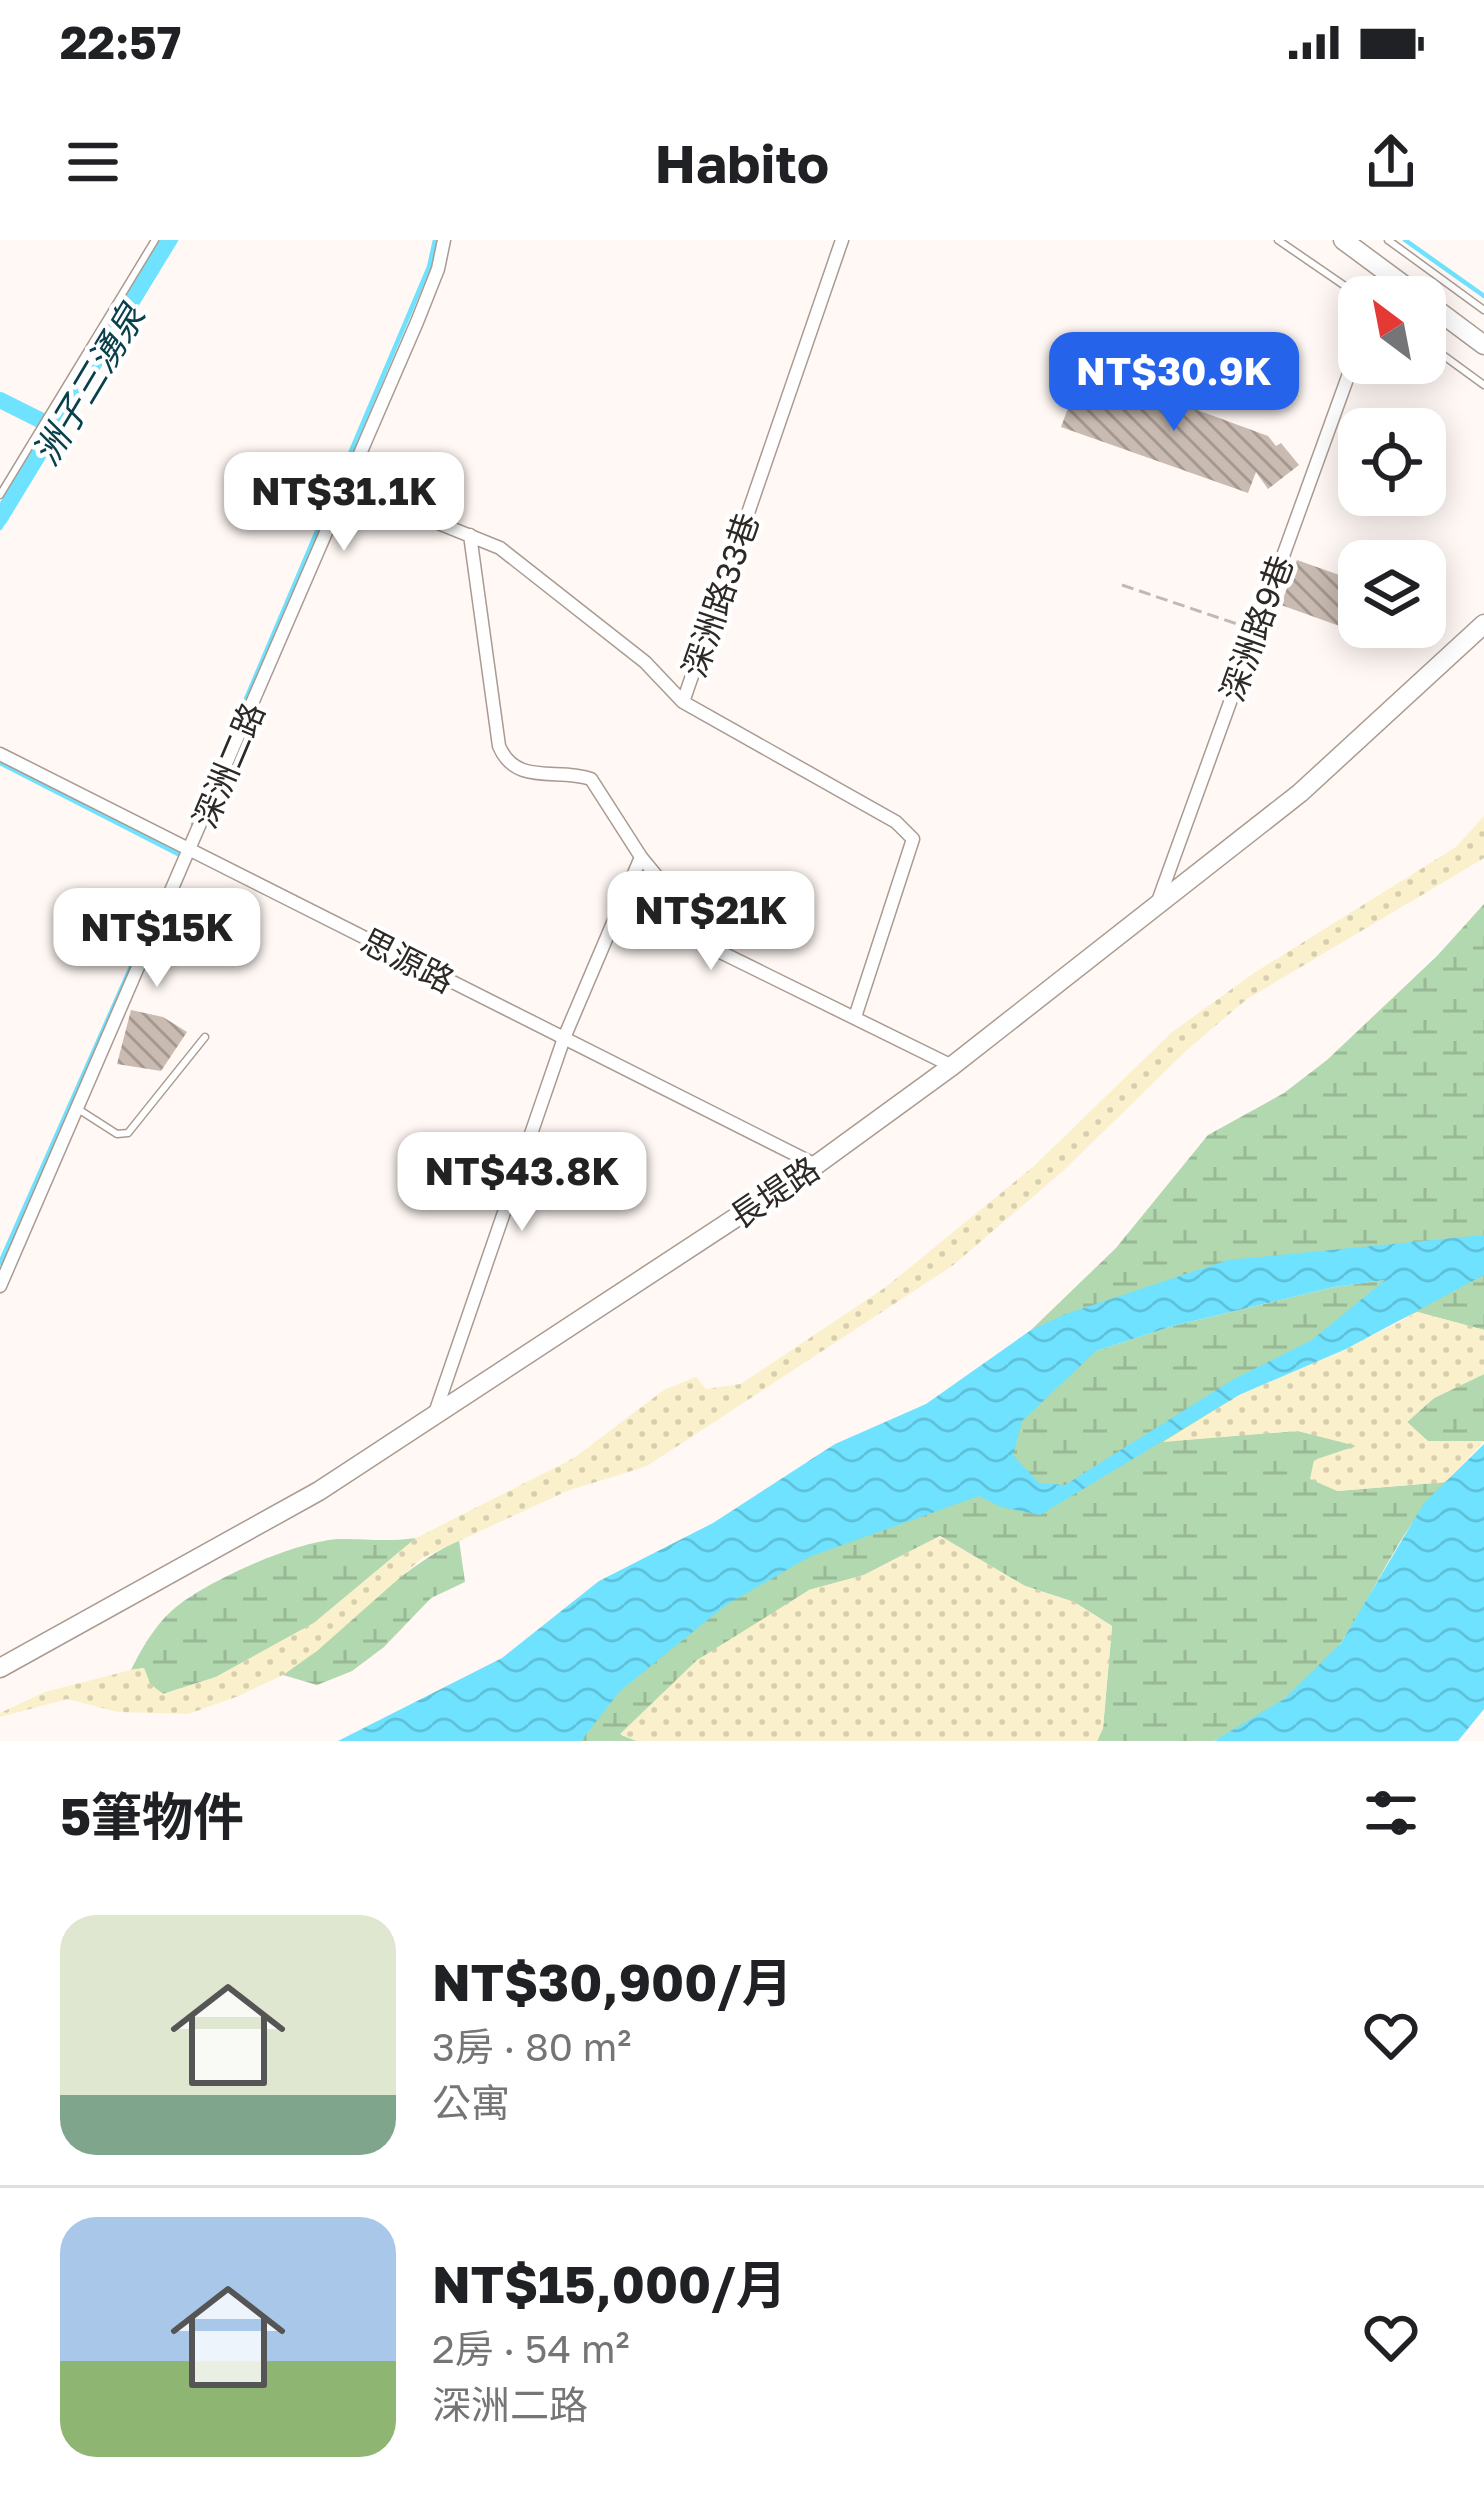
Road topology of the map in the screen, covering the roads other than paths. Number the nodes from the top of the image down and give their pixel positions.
1 (155, 240) edge
2 (443, 240) edge
3 (842, 240) edge
4 (1278, 240) edge
5 (1342, 240) edge
6 (1393, 242) edge
7 (1391, 276) edge
8 (1338, 281) edge
9 (1484, 310) edge
10 (1446, 317) edge
11 (1484, 346) edge
12 (1446, 358) edge
13 (1345, 384) edge
14 (1484, 385) edge
15 (347, 486) junction
16 (0, 495) edge
17 (470, 535) junction
18 (1484, 624) edge
19 (683, 702) junction
20 (0, 754) edge
21 (191, 851) junction
22 (640, 857) junction
23 (1154, 910) junction
24 (855, 1017) junction
25 (205, 1037) dead end
26 (564, 1038) junction
27 (952, 1066) junction
28 (78, 1109) junction
29 (816, 1165) junction
30 (0, 1286) edge
31 (434, 1414) junction
32 (0, 1668) edge

1 - 16 lane
2 - 15 street, 深洲二路
3 - 19 street, 深洲路33巷
4 - 8 lane
5 - 7 street
6 - 9 lane
10 - 11 street
12 - 14 lane
13 - 23 street, 深洲路9巷
15 - 17 street, 深洲路33巷
15 - 21 street, 深洲二路
17 - 19 street, 深洲路33巷
17 - 22 street
18 - 23 street, 長堤路
19 - 24 street
20 - 21 street, 思源路
21 - 26 street, 思源路
21 - 28 street, 深洲二路
22 - 24 street
22 - 26 street
23 - 27 street, 長堤路
24 - 27 street
25 - 28 lane
26 - 29 street, 思源路
26 - 31 street
27 - 29 street, 長堤路
28 - 30 street, 深洲二路
29 - 31 street, 長堤路
31 - 32 street, 長堤路

